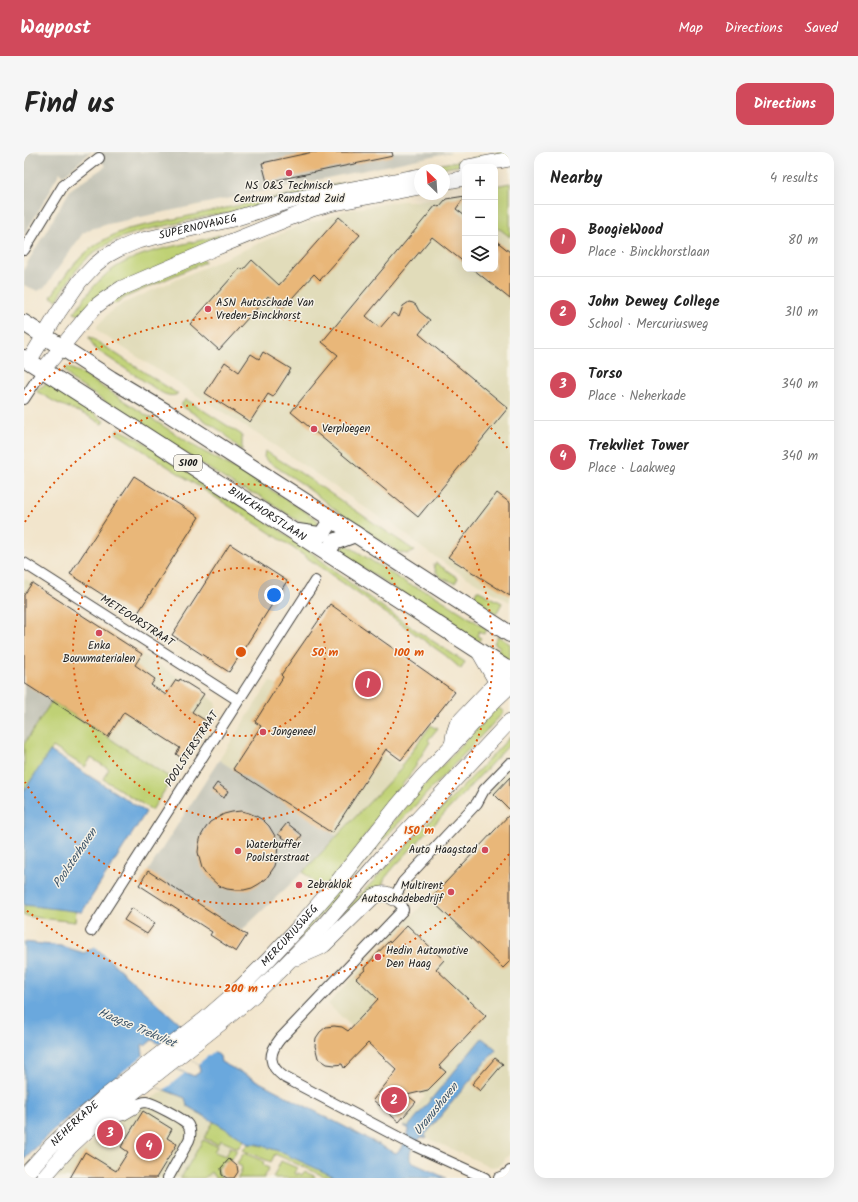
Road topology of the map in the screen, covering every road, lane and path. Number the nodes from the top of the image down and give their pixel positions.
1 (99, 158) dead end
2 (510, 159) edge
3 (482, 164) edge
4 (462, 168) edge
5 (450, 170) edge
6 (510, 170) edge
7 (498, 172) edge
8 (414, 177) edge
9 (462, 179) edge
10 (450, 181) edge
11 (414, 188) edge
12 (24, 250) edge
13 (24, 323) edge
14 (44, 336) junction
15 (62, 347) junction
16 (26, 363) edge
17 (43, 370) junction
18 (24, 399) edge
19 (332, 519) junction
20 (292, 531) junction
21 (355, 534) junction
22 (326, 552) junction
23 (24, 562) edge
24 (315, 581) dead end
25 (507, 630) edge
26 (478, 650) junction
27 (509, 669) edge
28 (503, 687) edge
29 (238, 700) junction
30 (510, 721) edge
31 (510, 763) edge
32 (394, 898) junction
33 (91, 931) dead end
34 (290, 960) junction
35 (210, 1023) junction
36 (161, 1062) junction
37 (131, 1077) joint
38 (145, 1082) joint
39 (134, 1106) joint
40 (102, 1117) junction
41 (510, 1170) edge
42 (24, 1176) edge
43 (43, 1178) edge
44 (168, 1178) edge
45 (485, 1178) edge
46 (499, 1178) edge

1 - 12 street
2 - 3 main road
4 - 5 main road
6 - 7 main road
8 - 14 main road, SUPERNOVAWEG
9 - 10 main road
11 - 15 main road, SUPERNOVAWEG
13 - 14 main road
14 - 15 main road
14 - 16 main road, SUPERNOVAWEG
15 - 17 main road, SUPERNOVAWEG
15 - 19 main road
16 - 17 main road, BINCKHORSTLAAN / S100
17 - 18 street
17 - 20 main road, BINCKHORSTLAAN / S100
19 - 20 main road, S100
19 - 21 main road
20 - 22 main road, BINCKHORSTLAAN / S100
21 - 22 main road
21 - 25 main road
22 - 26 main road, BINCKHORSTLAAN / S100
23 - 29 street, METEOORSTRAAT
24 - 29 street, POOLSTERSTRAAT
26 - 27 main road, BINCKHORSTLAAN / S100
26 - 28 main road, S100
27 - 28 main road, S100
28 - 35 main road, MERCURIUSWEG / S100
29 - 33 street, POOLSTERSTRAAT
30 - 34 main road, MERCURIUSWEG / S100
31 - 32 street
32 - 34 main road
32 - 45 street
34 - 35 main road, MERCURIUSWEG / S100
35 - 36 main road, MERCURIUSWEG / S100
36 - 37 main road, MERCURIUSWEG / S100
36 - 38 main road, MERCURIUSWEG / S100
37 - 42 main road, NEHERKADE / S100
38 - 40 main road, NEHERKADE / S100
39 - 40 main road
39 - 44 street
40 - 43 main road, NEHERKADE / S100
41 - 46 street

